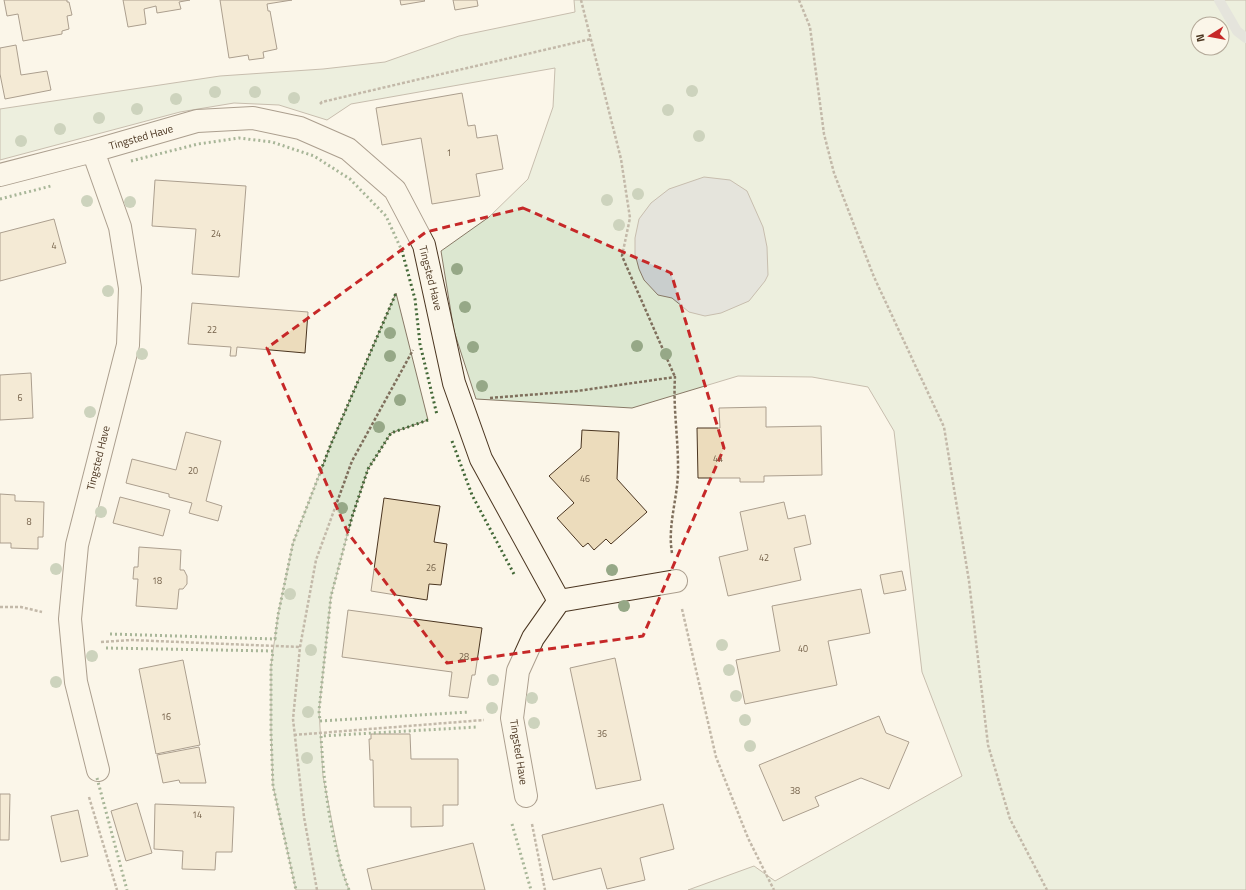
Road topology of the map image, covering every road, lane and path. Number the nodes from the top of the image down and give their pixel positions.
1 (581, 0) edge
2 (799, 0) edge
3 (591, 39) junction
4 (300, 128) junction
5 (93, 151) junction
6 (0, 175) edge
7 (413, 350) dead end
8 (675, 377) dead end
9 (676, 581) dead end
10 (559, 601) junction
11 (0, 607) edge
12 (70, 619) junction
13 (72, 646) junction
14 (300, 646) junction
15 (512, 718) junction
16 (294, 735) junction
17 (98, 770) joint
18 (526, 796) joint
19 (116, 890) edge
20 (317, 890) edge
21 (545, 890) edge
22 (1047, 890) edge

1 - 3 path
2 - 22 path
3 - 4 path
3 - 8 path
4 - 5 street, Tingsted Have
4 - 10 street, Tingsted Have
5 - 6 street, Tingsted Have
5 - 12 street, Tingsted Have
7 - 14 path
9 - 10 street
10 - 15 street, Tingsted Have
11 - 12 path
12 - 13 street, Tingsted Have
13 - 14 path
13 - 17 street, Tingsted Have
14 - 16 path
15 - 16 path
15 - 18 street, Tingsted Have
16 - 20 path
17 - 19 path
18 - 21 path

